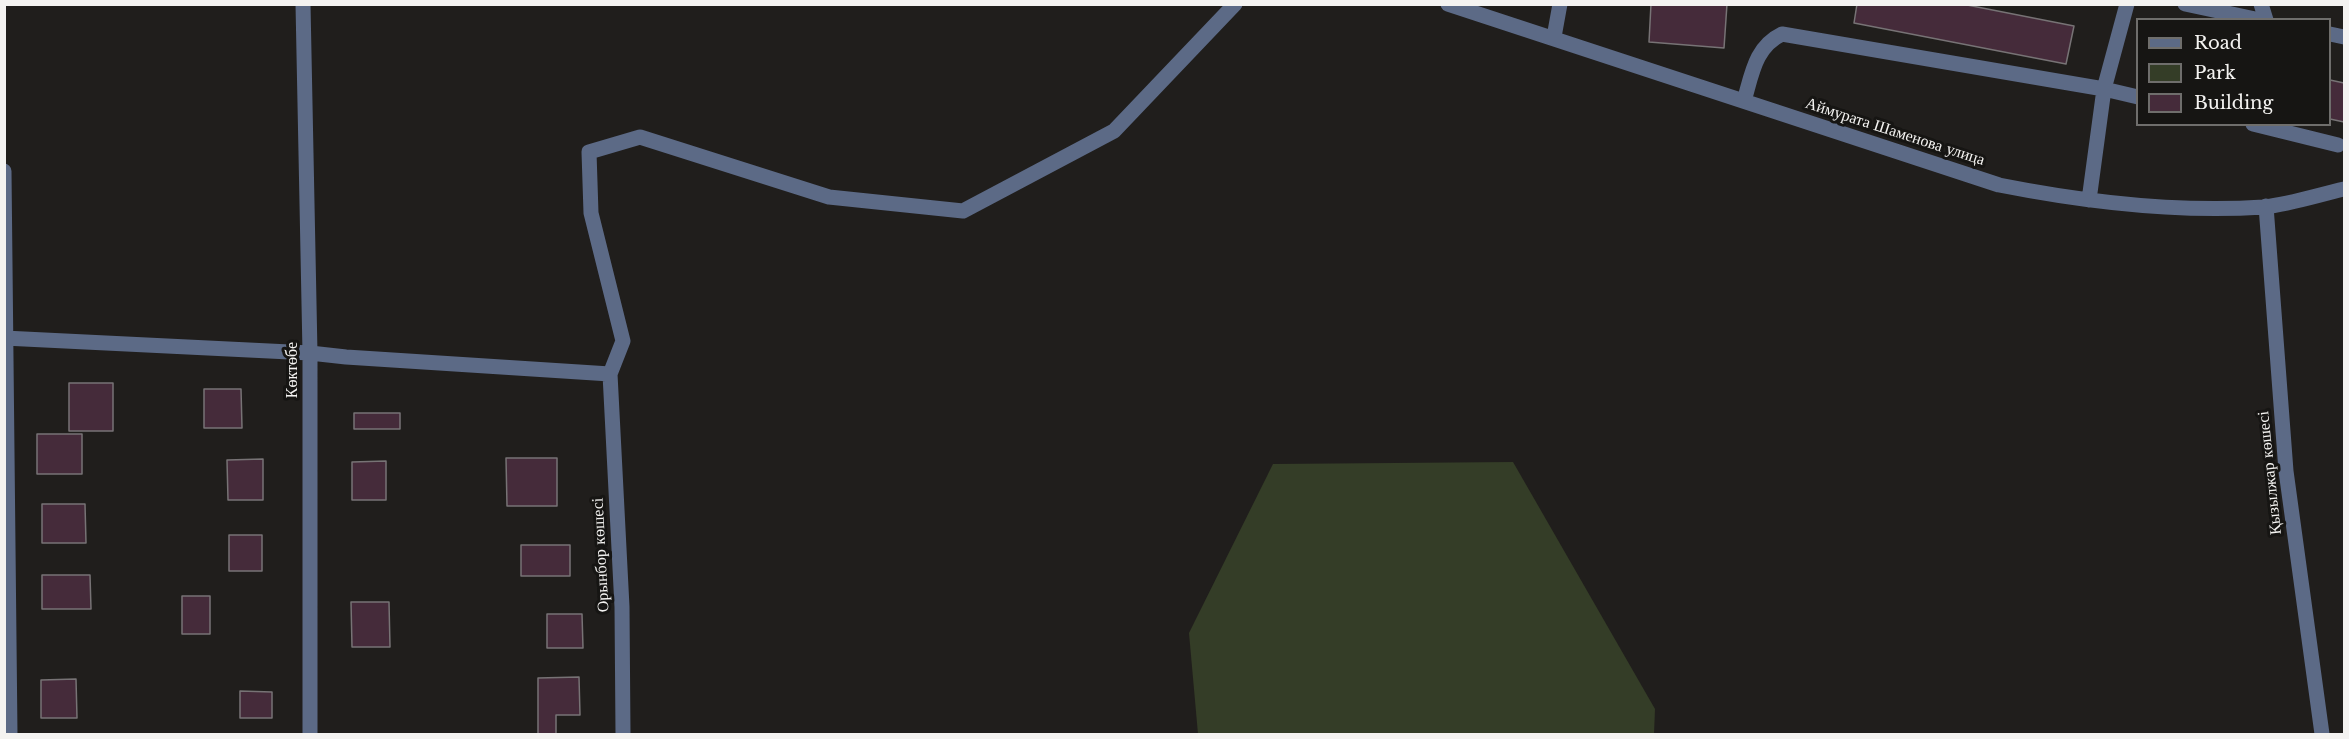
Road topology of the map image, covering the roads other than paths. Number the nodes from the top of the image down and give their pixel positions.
1 (303, 4) edge
2 (1235, 4) edge
3 (1448, 4) edge
4 (1560, 4) edge
5 (2127, 4) edge
6 (2185, 4) edge
7 (2251, 18) edge
8 (1554, 37) junction
9 (2104, 89) junction
10 (2136, 97) edge
11 (1744, 101) junction
12 (2261, 126) edge
13 (2338, 145) dead end
14 (4, 171) edge
15 (2344, 189) edge
16 (2089, 200) junction
17 (2266, 206) junction
18 (6, 338) edge
19 (310, 352) junction
20 (610, 374) junction
21 (9, 735) edge
22 (310, 735) edge
23 (623, 735) edge
24 (2322, 735) edge

1 - 19 street, Көктөбе
2 - 20 street
3 - 8 street, Аймурата Шаменова улица
4 - 8 street
5 - 9 street
6 - 7 street
8 - 11 street, Аймурата Шаменова улица
9 - 10 street
9 - 11 street
9 - 16 street
11 - 16 street, Аймурата Шаменова улица
12 - 13 street
14 - 18 street
15 - 17 street, Аймурата Шаменова улица
16 - 17 street, Аймурата Шаменова улица
17 - 24 street, Қызылжар көшесі
18 - 19 street
18 - 21 street
19 - 20 street
19 - 22 street, Көктөбе
20 - 23 street, Орынбор көшесі

